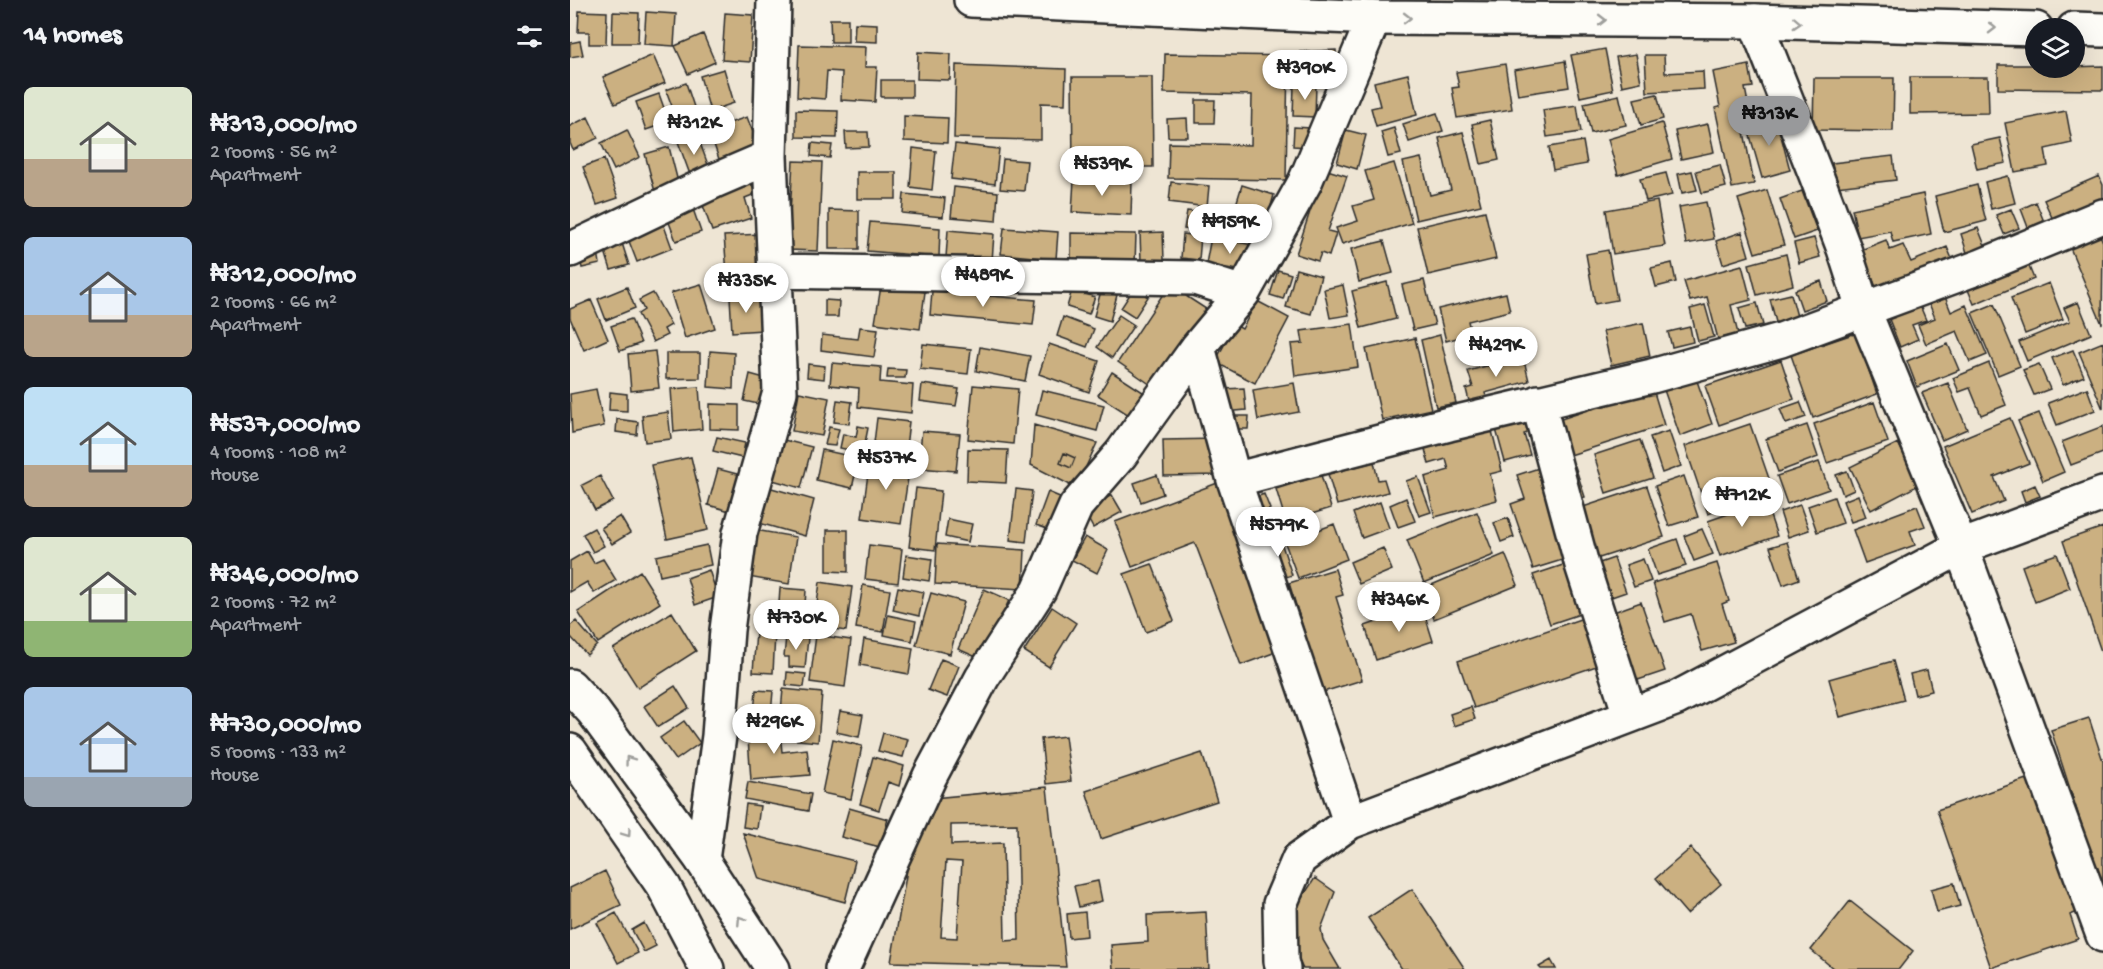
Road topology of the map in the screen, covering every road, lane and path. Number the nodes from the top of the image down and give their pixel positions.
1 (774, 0) edge
2 (971, 0) edge
3 (1374, 18) junction
4 (1755, 21) junction
5 (2025, 28) edge
6 (2085, 29) edge
7 (2103, 30) edge
8 (770, 157) junction
9 (2103, 216) edge
10 (570, 250) edge
11 (774, 271) junction
12 (1244, 293) junction
13 (1864, 311) junction
14 (1198, 347) junction
15 (1538, 402) junction
16 (1234, 480) junction
17 (2103, 494) edge
18 (1961, 547) junction
19 (570, 686) edge
20 (1630, 715) junction
21 (570, 751) edge
22 (1350, 822) junction
23 (702, 860) junction
24 (2103, 935) edge
25 (707, 969) edge
26 (773, 969) edge
27 (842, 969) edge
28 (1283, 969) edge

1 - 8 street
2 - 3 street
3 -> 4 street
3 - 12 street
4 -> 5 street
4 - 13 street
6 - 7 street
8 - 10 street
8 - 11 street
9 - 13 street
11 - 12 street
11 - 23 street
12 - 14 street
13 - 15 street
13 - 18 street
14 - 16 street
14 - 27 street
15 - 16 street
15 - 20 street
16 - 22 street
17 - 18 street
18 - 20 street
18 - 24 street
23 -> 19 street
20 - 22 street
21 -> 25 street
22 - 28 street
26 -> 23 street

